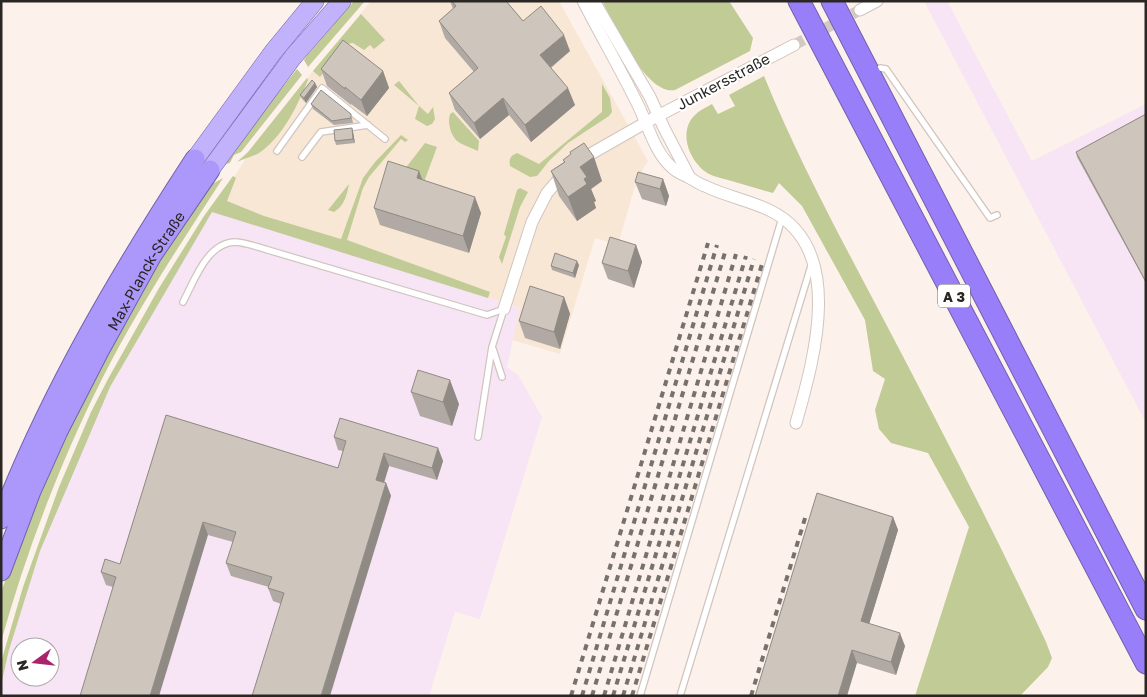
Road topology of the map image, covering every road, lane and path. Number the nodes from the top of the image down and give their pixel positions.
1 (315, 1) edge
2 (342, 1) edge
3 (583, 1) edge
4 (594, 1) edge
5 (800, 1) edge
6 (832, 1) edge
7 (877, 1) edge
8 (860, 10) tunnel mouth
9 (794, 45) tunnel mouth
10 (880, 68) dead end
11 (652, 119) junction
12 (368, 125) junction
13 (384, 139) dead end
14 (277, 151) dead end
15 (302, 157) dead end
16 (202, 165) junction
17 (997, 215) dead end
18 (782, 217) junction
19 (813, 259) junction
20 (183, 302) dead end
21 (504, 309) junction
22 (492, 347) junction
23 (502, 377) dead end
24 (796, 423) dead end
25 (478, 437) dead end
26 (1, 519) edge
27 (1, 571) edge
28 (1146, 609) edge
29 (1146, 663) edge
30 (640, 696) edge
31 (680, 696) edge

1 - 16 main road, Max-Planck-Straße
2 - 16 main road, Max-Planck-Straße
3 - 11 street
4 - 11 street
5 - 29 highway, A 3
6 - 28 highway, A 3
7 - 8 street
9 - 11 street, Junkersstraße
10 - 17 lane
11 - 18 street
11 - 21 street, Junkersstraße
12 - 13 lane
12 - 14 lane
12 - 15 lane
16 - 26 highway, Max-Planck-Straße
16 - 27 highway, Max-Planck-Straße
18 - 19 street
18 - 30 lane
19 - 24 street
19 - 31 lane
20 - 21 lane
21 - 22 lane
22 - 23 lane
22 - 25 lane

